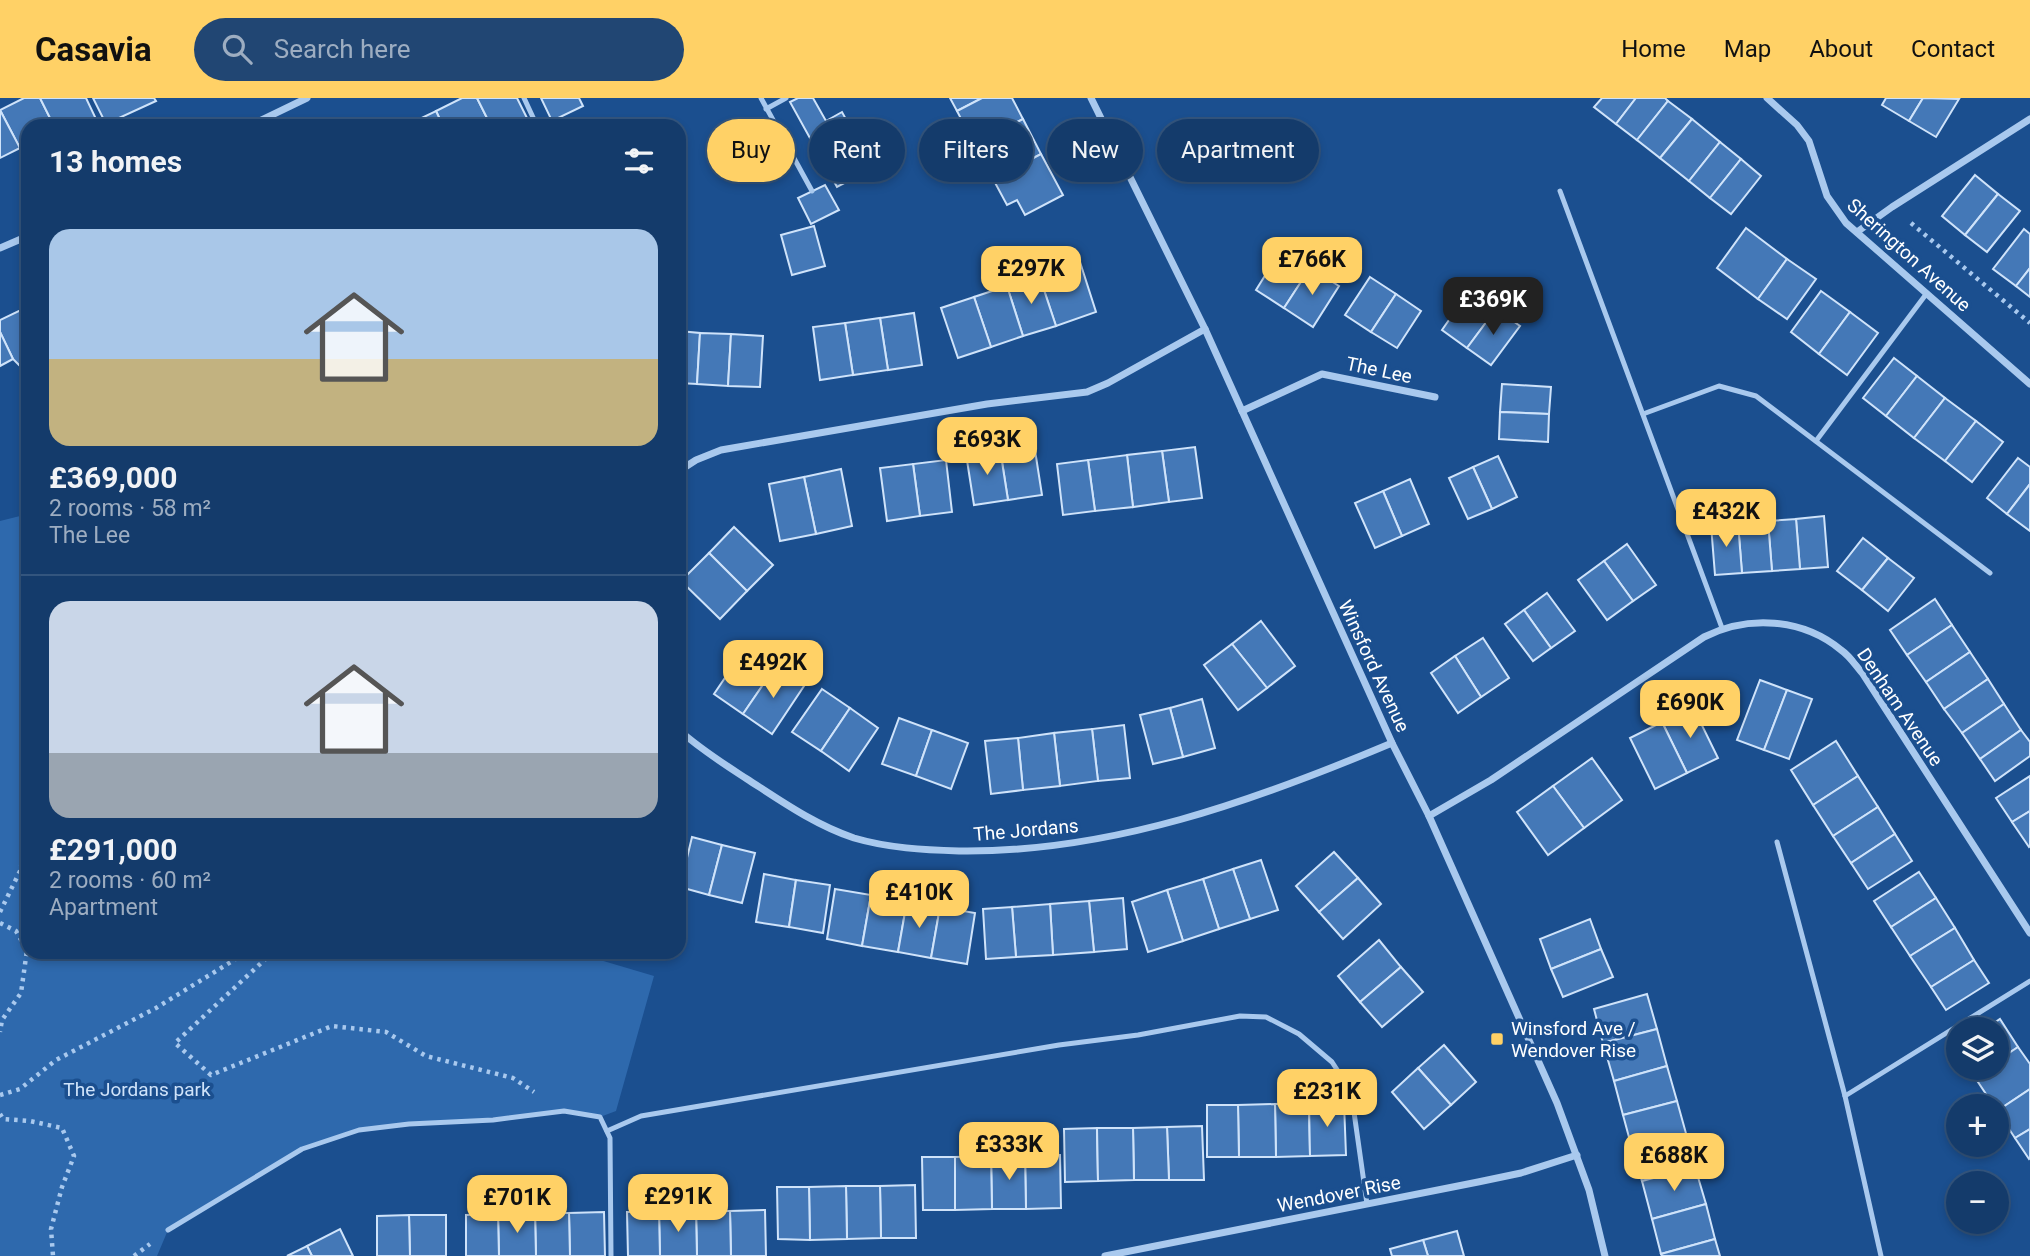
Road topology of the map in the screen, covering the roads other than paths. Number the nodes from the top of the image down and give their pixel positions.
1 (307, 98) edge
2 (524, 98) edge
3 (761, 98) edge
4 (786, 98) edge
5 (1091, 98) edge
6 (1767, 98) edge
7 (766, 109) junction
8 (264, 119) edge
9 (534, 119) edge
10 (2028, 123) edge
11 (812, 191) dead end
12 (1560, 191) dead end
13 (1857, 232) junction
14 (21, 239) edge
15 (0, 248) edge
16 (1927, 293) junction
17 (1205, 329) junction
18 (2030, 384) edge
19 (1435, 397) dead end
20 (1242, 411) junction
21 (1643, 414) junction
22 (1816, 441) junction
23 (686, 466) edge
24 (1990, 573) dead end
25 (1721, 628) junction
26 (686, 737) edge
27 (1392, 743) junction
28 (1429, 816) junction
29 (1777, 842) dead end
30 (2030, 933) edge
31 (2030, 981) edge
32 (1845, 1096) junction
33 (607, 1131) junction
34 (1577, 1155) junction
35 (1367, 1204) junction
36 (168, 1230) dead end
37 (611, 1256) edge
38 (1105, 1256) edge
39 (1605, 1256) edge
40 (1881, 1256) edge

1 - 8 street
2 - 9 lane
3 - 7 lane
4 - 7 lane
5 - 17 street, Winsford Avenue
6 - 13 street, Sherington Avenue
7 - 11 lane
10 - 13 street
12 - 21 lane
13 - 16 street, Sherington Avenue
14 - 15 street
16 - 18 street, Sherington Avenue
16 - 22 lane
17 - 20 street, Winsford Avenue
17 - 23 street
19 - 20 street, The Lee
20 - 27 street, Winsford Avenue
21 - 22 lane
21 - 25 lane
22 - 24 lane
25 - 28 street, Denham Avenue
25 - 30 street, Denham Avenue
26 - 27 street, The Jordans
27 - 28 street, Winsford Avenue
28 - 34 street, Winsford Avenue
29 - 32 lane
31 - 32 lane
32 - 40 lane
33 - 35 lane
33 - 36 lane
33 - 37 lane
34 - 35 street, Wendover Rise
34 - 39 street, Winsford Avenue
35 - 38 street, Wendover Rise

